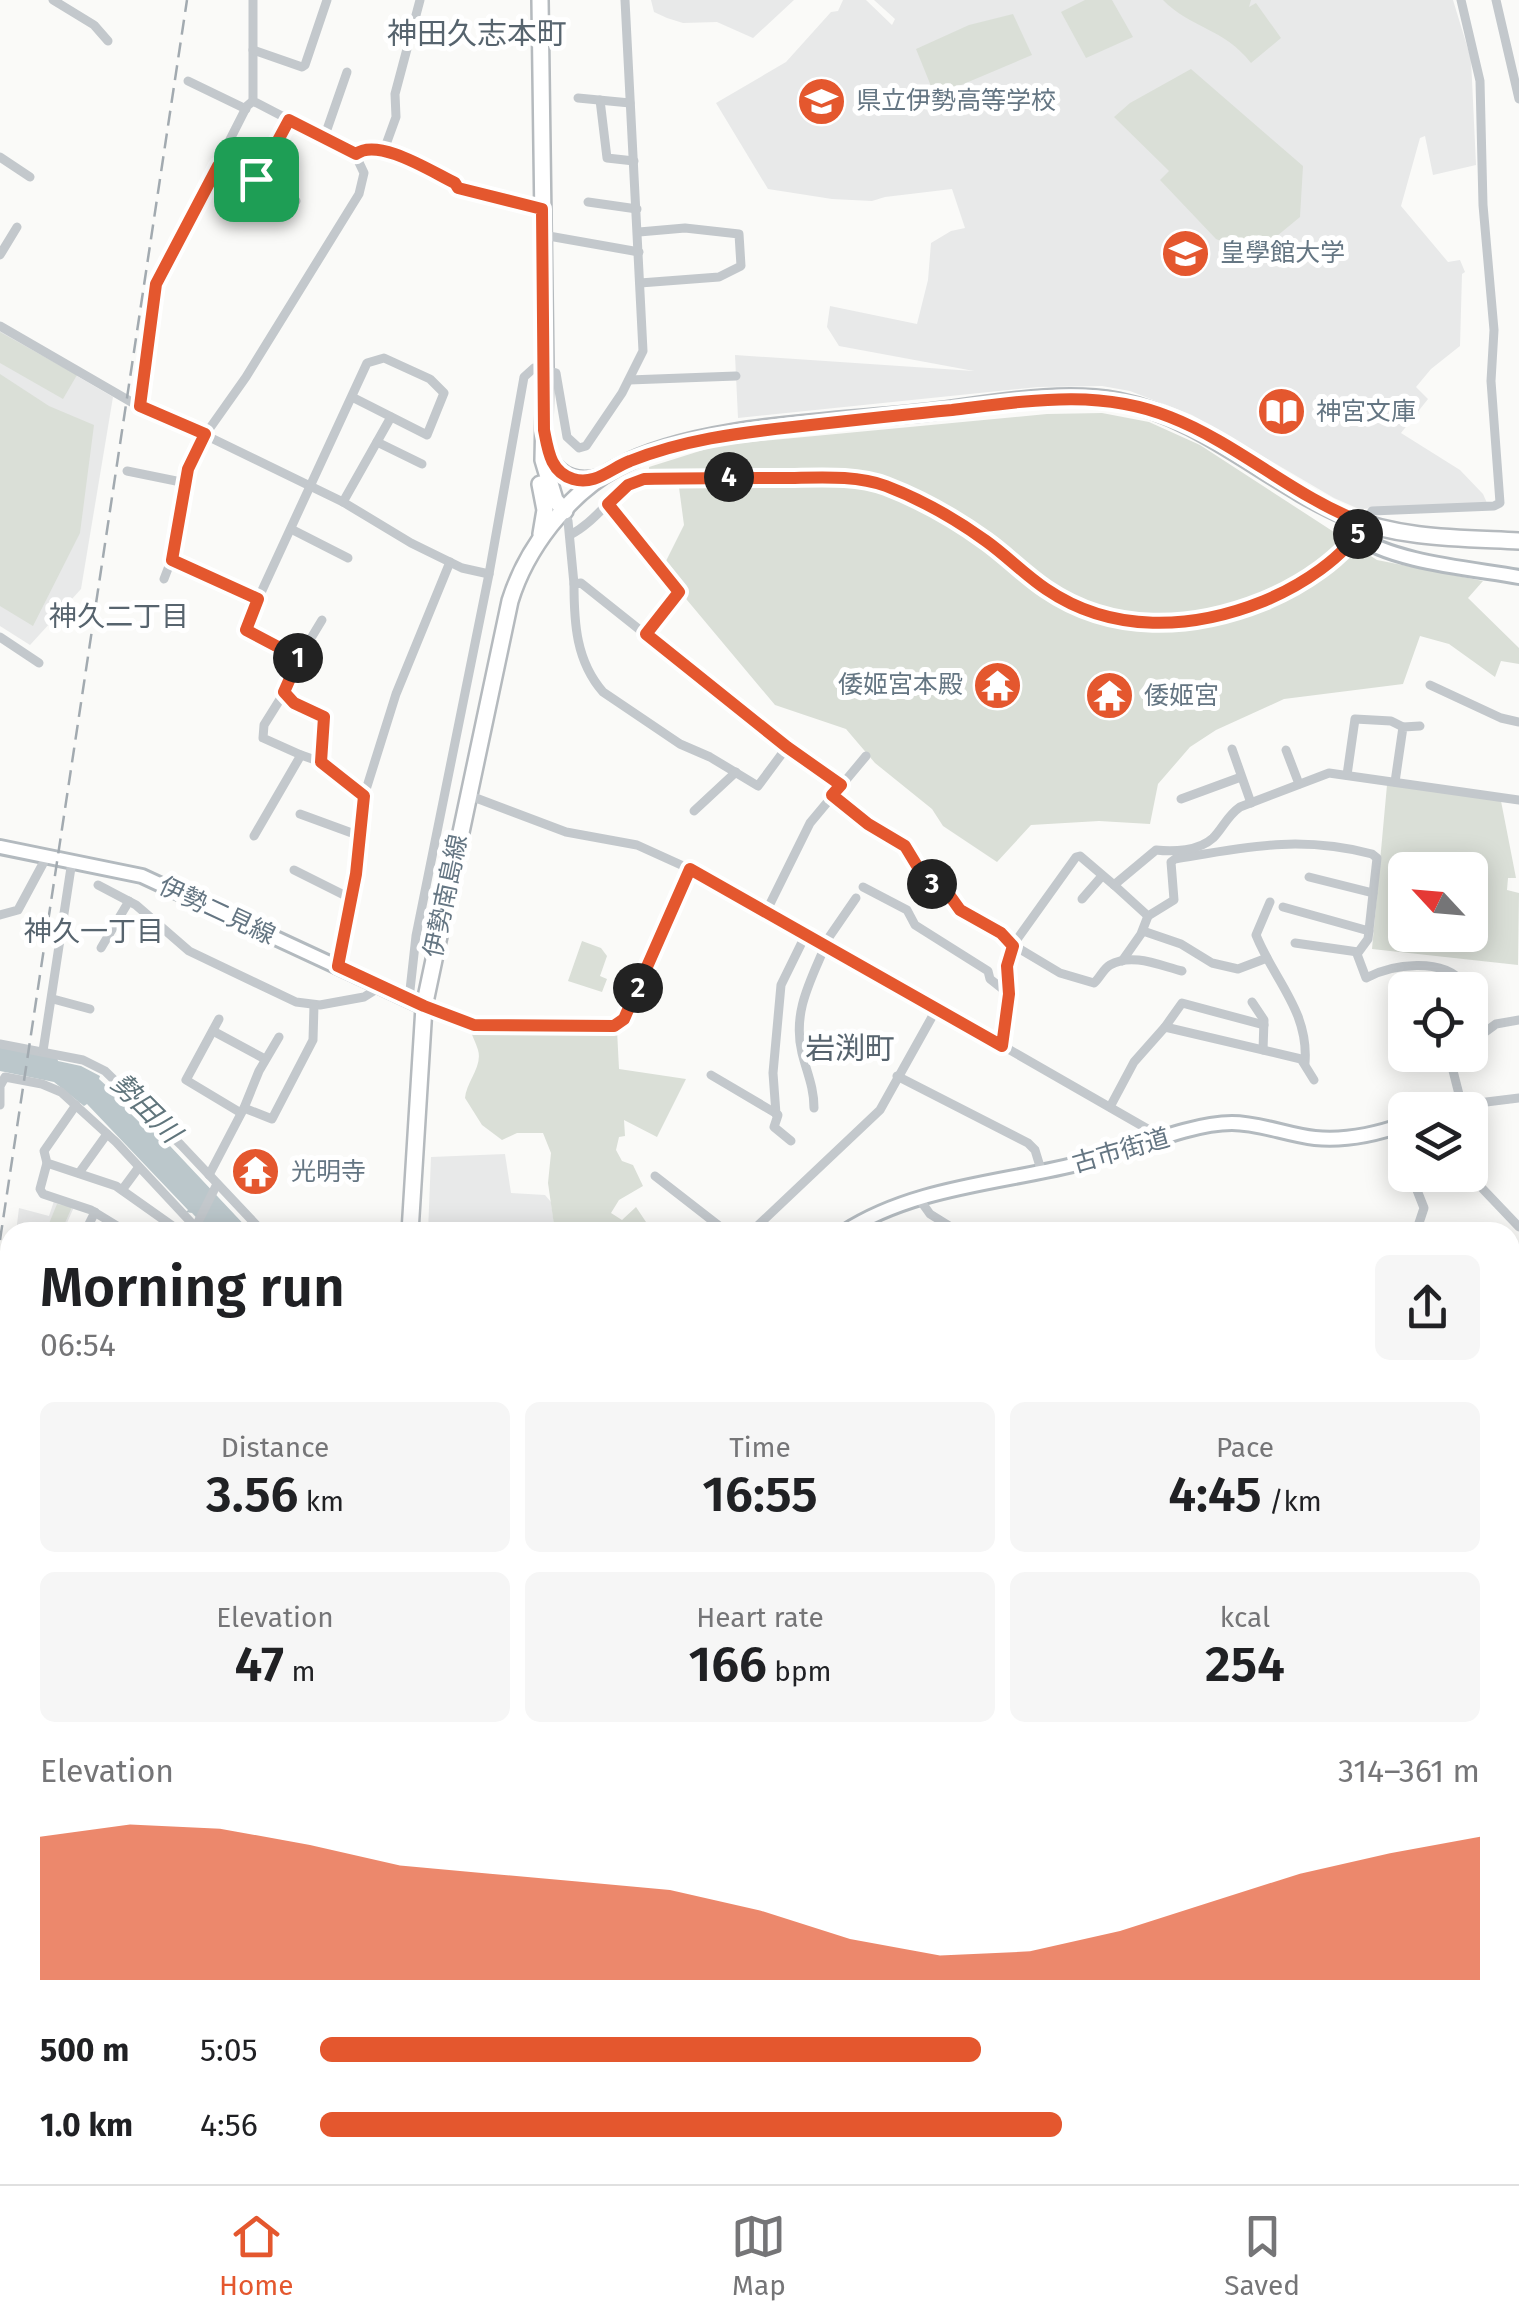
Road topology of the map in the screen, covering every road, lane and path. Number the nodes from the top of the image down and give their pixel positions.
1 (53, 0) edge
2 (254, 0) edge
3 (326, 0) edge
4 (420, 0) edge
5 (540, 0) edge
6 (625, 0) edge
7 (1461, 0) edge
8 (1496, 0) edge
9 (108, 41) dead end
10 (254, 50) junction
11 (346, 72) dead end
12 (188, 81) dead end
13 (578, 98) dead end
14 (1519, 99) edge
15 (600, 100) junction
16 (630, 103) junction
17 (250, 105) junction
18 (289, 120) junction
19 (324, 138) junction
20 (384, 150) junction
21 (356, 154) junction
22 (0, 157) edge
23 (634, 161) junction
24 (218, 166) junction
25 (30, 177) dead end
26 (255, 182) junction
27 (296, 201) dead end
28 (244, 202) dead end
29 (588, 202) dead end
30 (637, 208) junction
31 (542, 209) junction
32 (17, 227) dead end
33 (639, 232) junction
34 (543, 235) junction
35 (639, 252) junction
36 (0, 254) edge
37 (640, 283) junction
38 (0, 326) edge
39 (545, 369) junction
40 (736, 376) dead end
41 (629, 380) junction
42 (352, 397) junction
43 (140, 406) junction
44 (390, 417) junction
45 (544, 430) junction
46 (205, 434) junction
47 (377, 442) junction
48 (655, 453) junction
49 (550, 460) junction
50 (422, 464) dead end
51 (128, 471) dead end
52 (604, 476) junction
53 (186, 483) junction
54 (310, 486) junction
55 (343, 502) junction
56 (608, 504) junction
57 (568, 522) junction
58 (290, 529) junction
59 (1360, 529) junction
60 (1519, 541) edge
61 (538, 542) junction
62 (348, 558) dead end
63 (172, 560) junction
64 (450, 562) junction
65 (488, 574) junction
66 (1519, 577) edge
67 (164, 579) dead end
68 (574, 584) junction
69 (258, 599) junction
70 (322, 620) dead end
71 (506, 624) junction
72 (646, 634) junction
73 (0, 637) edge
74 (299, 658) junction
75 (38, 663) dead end
76 (1430, 685) dead end
77 (284, 692) junction
78 (1519, 722) edge
79 (1420, 726) dead end
80 (1403, 727) junction
81 (787, 747) junction
82 (1232, 750) dead end
83 (1286, 750) dead end
84 (301, 755) junction
85 (866, 756) dead end
86 (321, 762) junction
87 (736, 772) junction
88 (1346, 775) junction
89 (1241, 777) junction
90 (1395, 782) junction
91 (1300, 784) junction
92 (841, 785) junction
93 (468, 795) junction
94 (832, 795) junction
95 (364, 796) junction
96 (1181, 799) dead end
97 (1519, 800) edge
98 (1251, 803) junction
99 (694, 811) dead end
100 (300, 814) dead end
101 (254, 836) dead end
102 (360, 836) junction
103 (0, 846) edge
104 (46, 858) junction
105 (72, 861) junction
106 (690, 869) junction
107 (294, 870) dead end
108 (1102, 876) junction
109 (1310, 877) dead end
110 (98, 884) dead end
111 (863, 886) dead end
112 (1114, 886) junction
113 (1373, 893) junction
114 (856, 898) dead end
115 (352, 899) junction
116 (1082, 899) dead end
117 (129, 901) junction
118 (1270, 902) dead end
119 (1283, 907) dead end
120 (767, 910) junction
121 (0, 915) edge
122 (1148, 916) junction
123 (1143, 930) junction
124 (1369, 931) junction
125 (807, 932) junction
126 (1295, 943) dead end
127 (826, 944) junction
128 (1013, 946) junction
129 (100, 948) dead end
130 (1358, 952) junction
131 (1266, 958) junction
132 (1122, 961) junction
133 (338, 966) junction
134 (1182, 971) dead end
135 (1449, 972) edge
136 (380, 986) junction
137 (1009, 994) junction
138 (52, 998) junction
139 (1252, 1002) dead end
140 (416, 1003) junction
141 (314, 1005) junction
142 (937, 1008) junction
143 (90, 1010) dead end
144 (219, 1019) dead end
145 (1519, 1020) edge
146 (1264, 1025) junction
147 (1166, 1027) junction
148 (1488, 1030) edge
149 (213, 1031) junction
150 (279, 1037) dead end
151 (0, 1044) edge
152 (1002, 1046) junction
153 (1263, 1050) junction
154 (43, 1051) junction
155 (265, 1059) junction
156 (1304, 1063) junction
157 (711, 1075) dead end
158 (897, 1076) junction
159 (1314, 1080) dead end
160 (1519, 1098) edge
161 (1488, 1103) edge
162 (0, 1105) edge
163 (76, 1105) junction
164 (1110, 1107) junction
165 (814, 1108) dead end
166 (242, 1110) junction
167 (778, 1115) junction
168 (1388, 1129) edge
169 (107, 1134) junction
170 (1165, 1139) junction
171 (790, 1140) dead end
172 (47, 1163) junction
173 (139, 1167) junction
174 (79, 1173) junction
175 (1042, 1173) junction
176 (209, 1175) junction
177 (655, 1176) dead end
178 (215, 1186) junction
179 (122, 1190) junction
180 (1418, 1192) edge
181 (1486, 1192) edge
182 (920, 1200) junction
183 (95, 1212) junction
184 (90, 1222) edge
185 (111, 1222) edge
186 (167, 1222) edge
187 (190, 1222) edge
188 (199, 1222) edge
189 (252, 1222) edge
190 (410, 1222) edge
191 (714, 1222) edge
192 (762, 1222) edge
193 (863, 1222) edge
194 (943, 1222) edge
195 (1419, 1222) edge
196 (1514, 1222) edge

1 - 9 street
2 - 10 street
3 - 10 street
4 - 20 street
5 - 31 main road
6 - 16 street
7 - 59 street
8 - 14 street
10 - 17 street
11 - 19 street
12 - 17 street
13 - 15 street
15 - 16 street
15 - 23 street
16 - 23 street
17 - 18 street
17 - 24 street
18 - 19 street
18 - 26 street
19 - 21 street
20 - 21 street
20 - 31 street
21 - 46 street
22 - 25 street
23 - 30 street
24 - 26 street
24 - 43 street
26 - 27 street
26 - 28 street
29 - 30 street
30 - 33 street
31 - 34 main road
32 - 36 street
33 - 35 street
33 - 37 street
34 - 35 street
34 - 39 main road
35 - 37 street
37 - 41 street
38 - 43 street
39 - 41 street
39 - 45 main road
39 - 65 street
40 - 41 street
42 - 44 street
42 - 44 street
42 - 54 street
43 - 46 street
44 - 47 street
45 - 49 main road
45 - 57 main road
45 - 61 main road
46 - 53 street
46 - 54 street
47 - 50 street
47 - 55 street
48 - 52 main road
48 - 57 main road
48 - 59 main road
49 - 52 main road
49 - 57 main road
51 - 53 street
52 - 57 main road
53 - 63 street
54 - 55 street
54 - 58 street
55 - 64 street
56 - 57 street
56 - 59 street
56 - 72 street
57 - 61 main road, 伊勢南島線
57 - 68 street
57 - 71 main road, 伊勢南島線
58 - 62 street
58 - 69 street
59 - 60 main road
59 - 66 street
61 - 71 main road, 伊勢南島線
63 - 67 street
63 - 69 street
64 - 65 street
64 - 95 street
65 - 140 street
68 - 72 street
68 - 87 street
69 - 74 street
70 - 74 street
71 - 93 main road, 伊勢南島線
72 - 81 street
73 - 75 street
74 - 77 street
76 - 78 street
77 - 84 street
77 - 86 street
79 - 80 street
80 - 88 street
80 - 90 street
81 - 87 street
81 - 92 street
82 - 89 street
83 - 91 street
84 - 86 street
84 - 101 street
85 - 92 street
86 - 95 street
87 - 99 street
88 - 90 street
88 - 91 street
89 - 96 street
89 - 98 street
90 - 97 street
91 - 98 street
92 - 94 street
93 - 106 street
93 - 140 main road, 伊勢南島線
94 - 120 street
94 - 128 street
95 - 102 street
98 - 112 street
100 - 102 street
102 - 115 street
103 - 104 street, 伊勢二見線
104 - 105 street, 伊勢二見線
104 - 121 street
105 - 133 street, 伊勢二見線
105 - 138 street
106 - 120 street
106 - 140 street
107 - 115 street
108 - 112 street
108 - 116 street
108 - 128 street
109 - 113 street
110 - 117 street
111 - 137 street
112 - 122 street
113 - 122 street
113 - 124 street
114 - 127 street
115 - 133 street
117 - 129 street
117 - 141 street
118 - 131 street
119 - 124 street
120 - 125 street
122 - 123 street
123 - 131 street
123 - 132 street
124 - 130 street
125 - 127 street
125 - 167 street
126 - 130 street
127 - 142 street
127 - 165 street
128 - 132 street
128 - 137 street
130 - 135 street
131 - 156 street
132 - 134 street
133 - 136 street, 伊勢二見線
136 - 140 street, 伊勢二見線
136 - 141 street
137 - 152 street
138 - 143 street
138 - 154 street
139 - 146 street
140 - 190 main road, 伊勢南島線
141 - 166 street
142 - 152 street
142 - 158 street
144 - 149 street
145 - 148 street
146 - 147 street
146 - 153 street
147 - 153 street
147 - 164 street
149 - 155 street
149 - 166 street
150 - 155 street
151 - 154 street
152 - 164 street
153 - 156 street
154 - 176 street
155 - 166 street
156 - 159 street
157 - 167 street
158 - 175 street
158 - 192 street
160 - 161 street
162 - 163 street
163 - 169 street
163 - 172 street
164 - 170 street
166 - 176 street
167 - 171 street
168 - 170 street, 古市街道
169 - 173 street
169 - 174 street
170 - 175 street, 古市街道
172 - 174 street
172 - 183 street
173 - 179 street
173 - 187 street
174 - 179 street
175 - 182 street, 古市街道
176 - 178 street
177 - 191 street
178 - 188 street
178 - 189 street
179 - 186 street
180 - 195 street
181 - 196 street
182 - 193 street, 古市街道
182 - 194 street
183 - 184 street
183 - 185 street

